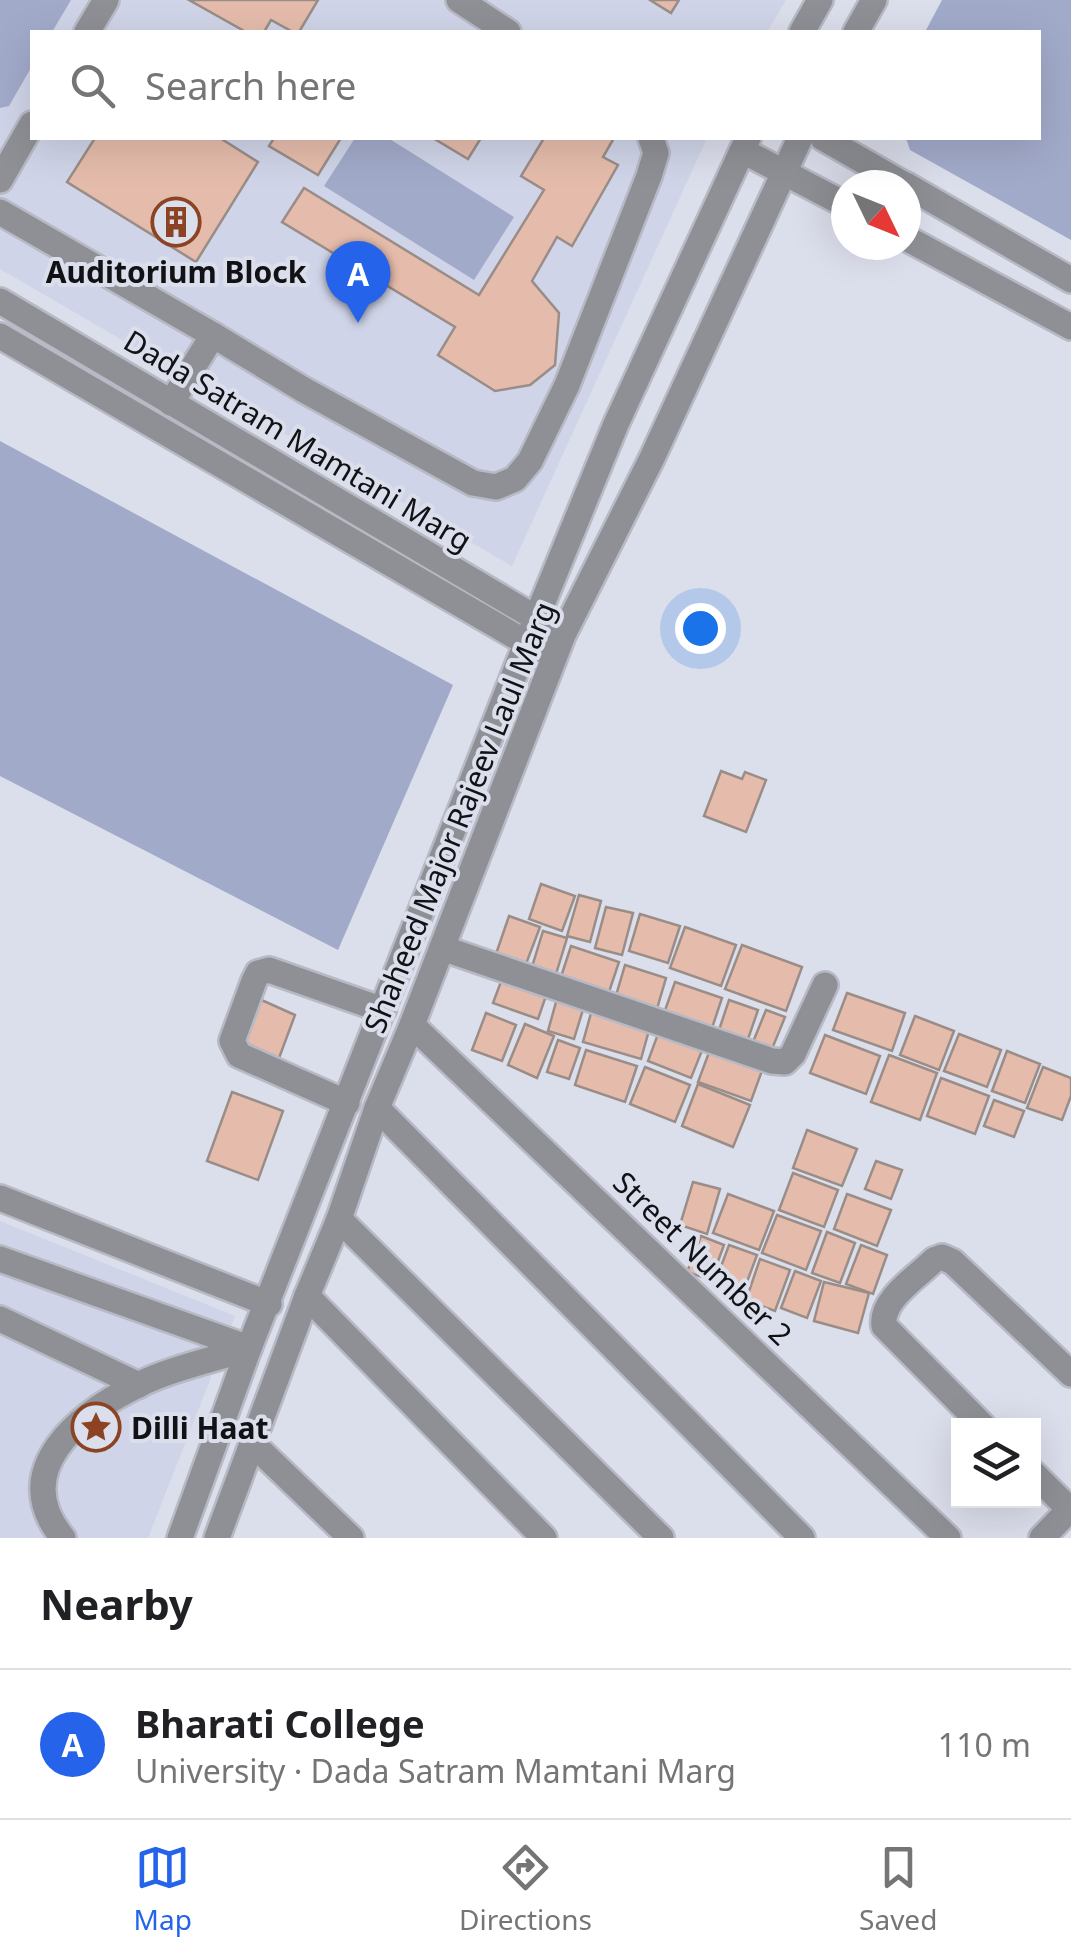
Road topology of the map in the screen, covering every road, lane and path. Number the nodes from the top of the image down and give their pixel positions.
1 (106, 0) edge
2 (459, 0) edge
3 (820, 0) edge
4 (874, 0) edge
5 (88, 30) edge
6 (505, 30) edge
7 (803, 30) edge
8 (857, 30) edge
9 (30, 128) edge
10 (652, 140) edge
11 (799, 140) edge
12 (827, 140) edge
13 (746, 144) edge
14 (880, 170) edge
15 (785, 172) junction
16 (0, 180) edge
17 (921, 194) edge
18 (831, 197) edge
19 (0, 212) edge
20 (921, 246) edge
21 (1071, 280) edge
22 (0, 301) edge
23 (1071, 327) edge
24 (213, 335) junction
25 (0, 336) edge
26 (171, 403) junction
27 (532, 630) junction
28 (563, 635) junction
29 (552, 661) junction
30 (442, 948) junction
31 (825, 985) dead end
32 (382, 1010) junction
33 (412, 1025) junction
34 (346, 1102) junction
35 (377, 1108) junction
36 (0, 1198) edge
37 (338, 1219) junction
38 (0, 1258) edge
39 (307, 1296) junction
40 (269, 1304) junction
41 (0, 1319) edge
42 (249, 1348) junction
43 (1071, 1374) edge
44 (138, 1385) junction
45 (975, 1418) edge
46 (252, 1442) junction
47 (1041, 1481) edge
48 (1070, 1509) edge
49 (62, 1538) edge
50 (180, 1538) edge
51 (217, 1538) edge
52 (352, 1538) edge
53 (544, 1538) edge
54 (662, 1538) edge
55 (802, 1538) edge
56 (948, 1538) edge
57 (1042, 1538) edge

1 - 5 street
2 - 6 street
3 - 7 street
4 - 8 street
9 - 16 street
10 - 24 street
11 - 15 street, Shaheed Major Rajeev Laul Marg
12 - 14 street
13 - 15 street
13 - 27 street, Shaheed Major Rajeev Laul Marg
15 - 18 street
15 - 28 street, Shaheed Major Rajeev Laul Marg
17 - 21 street
19 - 24 street
20 - 23 street
22 - 26 street, Dada Satram Mamtani Marg
24 - 26 street
25 - 27 street, Dada Satram Mamtani Marg
26 - 27 street, Dada Satram Mamtani Marg
27 - 28 street, Dada Satram Mamtani Marg
27 - 29 street, Dada Satram Mamtani Marg
27 - 32 street, Shaheed Major Rajeev Laul Marg
28 - 29 street, Shaheed Major Rajeev Laul Marg
29 - 30 street, Shaheed Major Rajeev Laul Marg
30 - 31 street
30 - 33 street, Shaheed Major Rajeev Laul Marg
32 - 34 street, Shaheed Major Rajeev Laul Marg
32 - 34 street
33 - 35 street, Shaheed Major Rajeev Laul Marg
33 - 56 street, Street Number 2
34 - 40 street, Shaheed Major Rajeev Laul Marg
35 - 37 street, Shaheed Major Rajeev Laul Marg
35 - 55 street
36 - 40 street
37 - 39 street, Shaheed Major Rajeev Laul Marg
37 - 54 street
38 - 42 street
39 - 46 street, Shaheed Major Rajeev Laul Marg
39 - 53 street
40 - 42 street, Shaheed Major Rajeev Laul Marg
41 - 44 street
42 - 44 street
42 - 50 street, Shaheed Major Rajeev Laul Marg
43 - 45 street
44 - 49 street
46 - 51 street, Shaheed Major Rajeev Laul Marg
46 - 52 street
47 - 48 street
48 - 57 street

